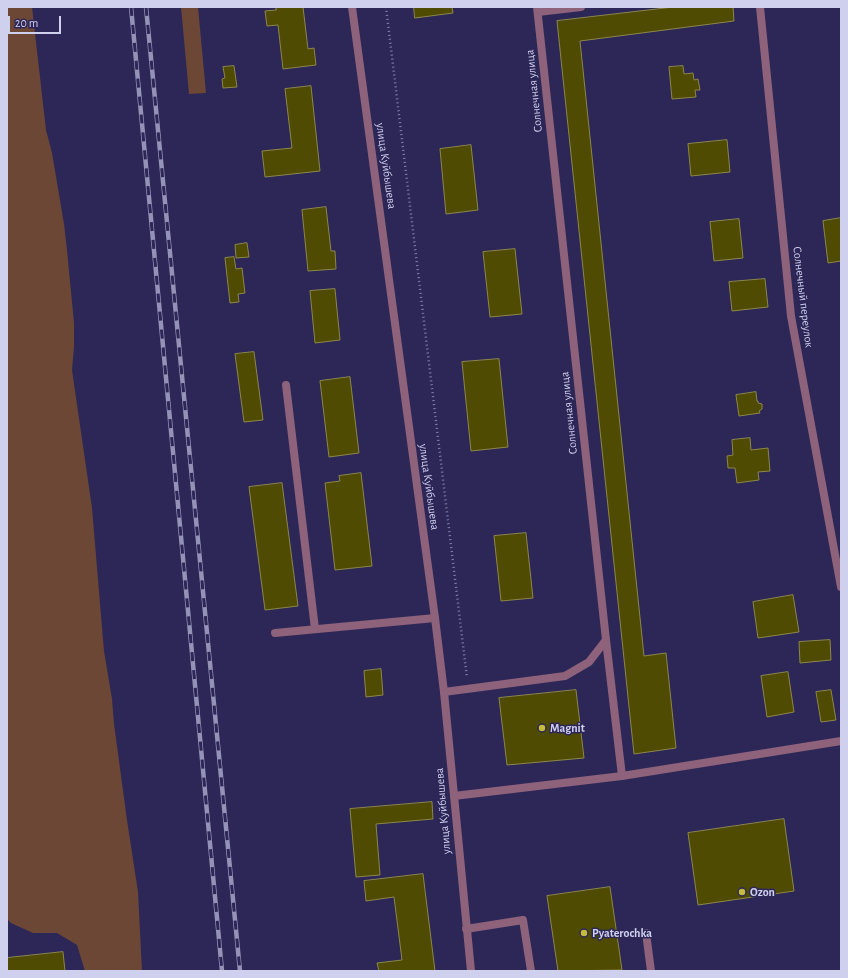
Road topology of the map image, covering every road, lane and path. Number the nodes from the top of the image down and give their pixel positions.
1 (352, 7) edge
2 (386, 7) edge
3 (581, 7) edge
4 (760, 7) edge
5 (537, 10) edge
6 (286, 385) dead end
7 (841, 587) edge
8 (435, 618) junction
9 (315, 629) junction
10 (275, 633) dead end
11 (606, 640) junction
12 (468, 688) junction
13 (444, 692) junction
14 (841, 741) edge
15 (622, 776) junction
16 (454, 796) junction
17 (466, 929) junction
18 (646, 933) dead end
19 (471, 971) edge
20 (531, 971) edge
21 (651, 971) edge

1 - 8 street, улица Куйбышева
2 - 12 path
3 - 5 street
4 - 7 street, Солнечный переулок
5 - 11 street, Солнечная улица
6 - 9 street
8 - 9 street
8 - 13 street, улица Куйбышева
9 - 10 street
11 - 12 street
11 - 15 street, Солнечная улица
12 - 13 street
13 - 16 street, улица Куйбышева
14 - 15 street
15 - 16 street
16 - 17 street, улица Куйбышева
17 - 19 street, улица Куйбышева
17 - 20 street
18 - 21 street

